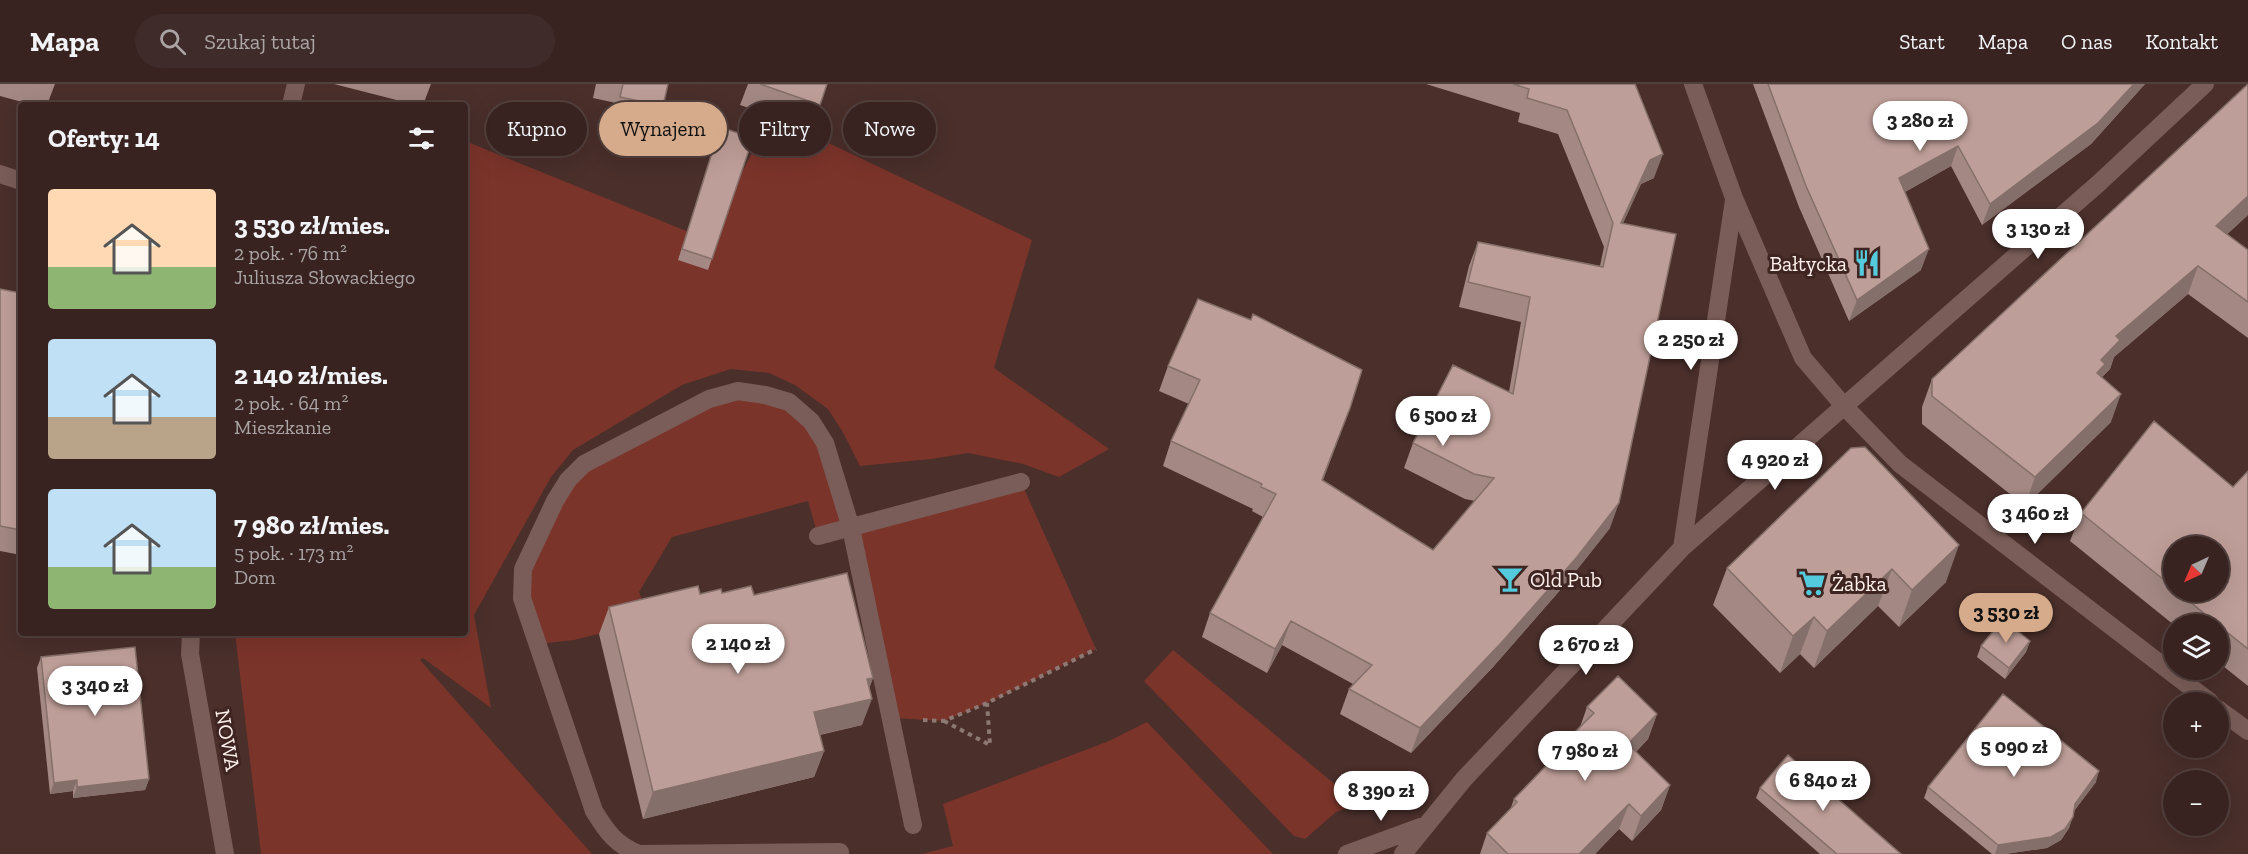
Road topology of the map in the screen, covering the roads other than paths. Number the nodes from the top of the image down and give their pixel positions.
1 (296, 84) edge
2 (1693, 84) edge
3 (2205, 84) edge
4 (292, 102) edge
5 (0, 174) edge
6 (18, 180) edge
7 (1734, 198) junction
8 (1844, 406) junction
9 (1021, 482) dead end
10 (851, 528) junction
11 (818, 536) dead end
12 (1682, 548) junction
13 (191, 636) edge
14 (2197, 692) edge
15 (2229, 717) edge
16 (2248, 731) edge
17 (1428, 824) junction
18 (913, 825) dead end
19 (225, 854) edge
20 (840, 854) edge
21 (1347, 854) edge
22 (1403, 854) edge

1 - 4 street
2 - 7 street
3 - 8 street
5 - 6 street
7 - 8 street
7 - 12 street
8 - 12 street
8 - 14 street
9 - 10 street
10 - 11 street
10 - 18 street
10 - 20 street
12 - 17 street
13 - 19 street, NOWA
15 - 16 street
17 - 21 street
17 - 22 street

